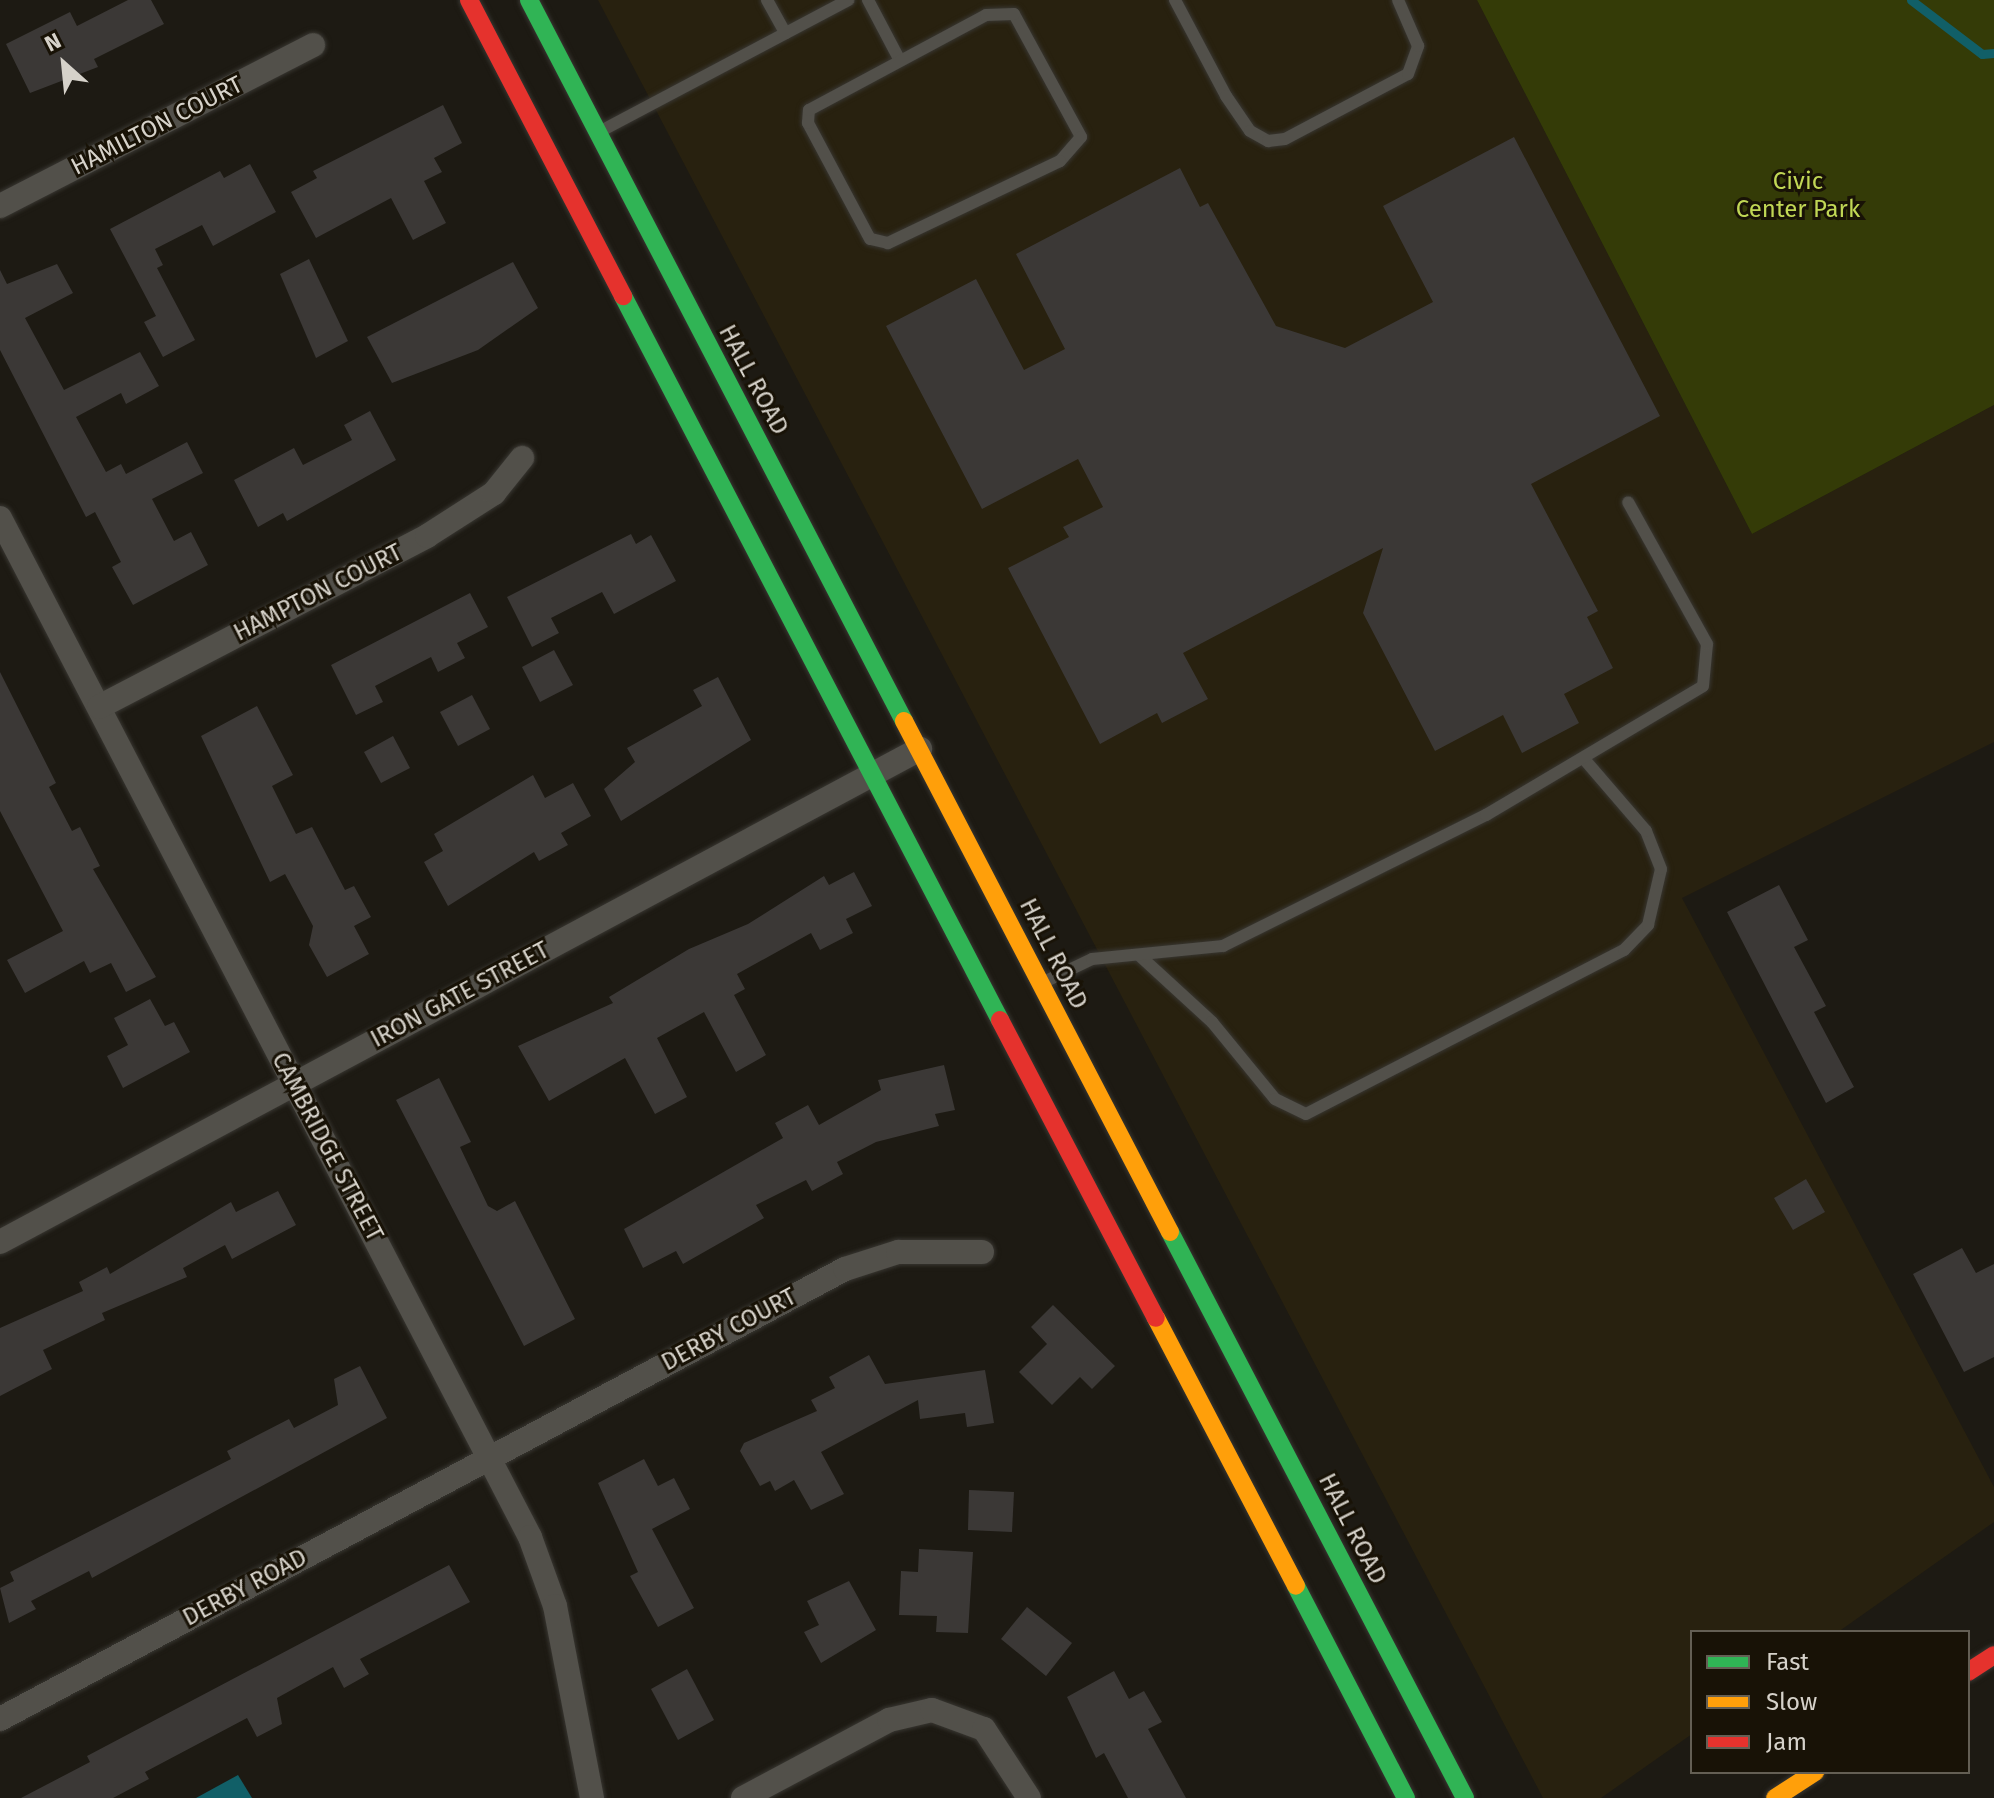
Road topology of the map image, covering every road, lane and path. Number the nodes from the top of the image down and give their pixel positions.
1 (469, 0) edge
2 (767, 0) edge
3 (848, 0) edge
4 (868, 0) edge
5 (1175, 0) edge
6 (1398, 0) edge
7 (533, 1) edge
8 (785, 33) junction
9 (313, 45) dead end
10 (898, 57) junction
11 (598, 133) junction
12 (551, 157) junction
13 (0, 206) edge
14 (522, 458) dead end
15 (1628, 502) dead end
16 (0, 518) edge
17 (99, 707) junction
18 (920, 749) junction
19 (1584, 759) junction
20 (873, 774) junction
21 (1140, 956) junction
22 (1042, 983) junction
23 (995, 1008) junction
24 (294, 1083) junction
25 (0, 1242) edge
26 (982, 1252) dead end
27 (489, 1456) junction
28 (1994, 1655) edge
29 (1970, 1671) edge
30 (0, 1719) edge
31 (1812, 1774) edge
32 (592, 1798) edge
33 (743, 1798) edge
34 (1029, 1798) edge
35 (1406, 1798) edge
36 (1465, 1798) edge
37 (1775, 1798) edge

1 - 12 street
2 - 8 lane
3 - 8 lane
4 - 10 lane
5 - 6 lane
7 - 11 street, HALL ROAD
8 - 11 lane
9 - 13 street, HAMILTON COURT
10 - 10 lane
11 - 12 street
11 - 18 street, HALL ROAD
12 - 20 street
14 - 17 street, HAMPTON COURT
15 - 19 lane
16 - 17 street, CAMBRIDGE STREET
17 - 24 street, CAMBRIDGE STREET
18 - 20 street, IRON GATE STREET
18 - 22 street, HALL ROAD
19 - 21 lane
19 - 21 lane
20 - 23 street
20 - 24 street, IRON GATE STREET
21 - 22 lane
22 - 23 street
22 - 36 street, HALL ROAD
23 - 35 street
24 - 25 street, IRON GATE STREET
24 - 27 street, CAMBRIDGE STREET
26 - 27 street, DERBY COURT
27 - 30 street, DERBY ROAD
27 - 32 street, CAMBRIDGE STREET
28 - 29 street
31 - 37 street
33 - 34 street

